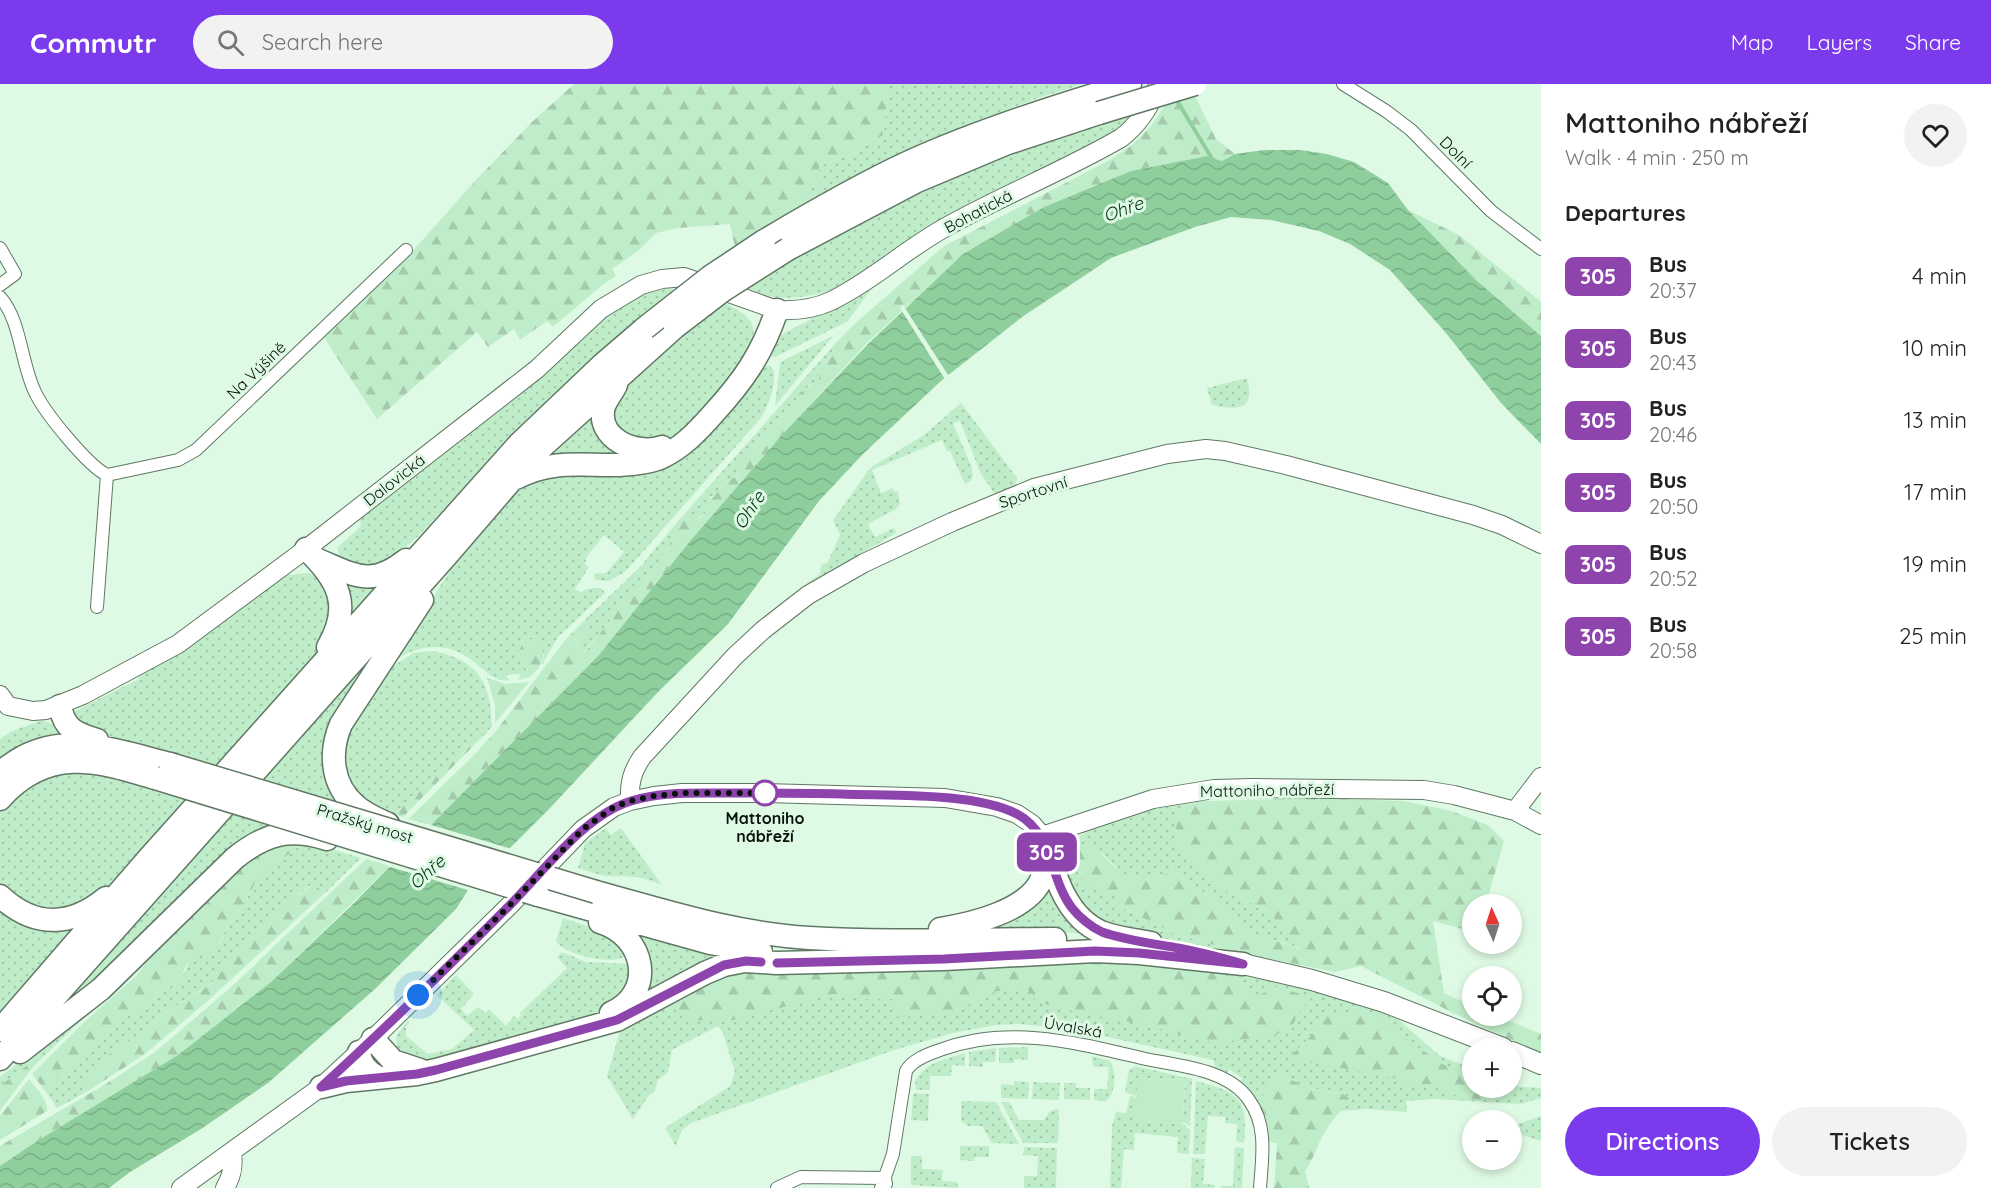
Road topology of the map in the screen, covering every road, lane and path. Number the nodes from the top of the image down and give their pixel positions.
1 (1130, 84) edge
2 (1159, 84) edge
3 (1195, 84) edge
4 (1343, 84) edge
5 (1095, 104) junction
6 (0, 248) edge
7 (1541, 249) edge
8 (406, 250) dead end
9 (0, 285) edge
10 (0, 297) edge
11 (777, 310) junction
12 (625, 370) junction
13 (701, 428) junction
14 (107, 475) junction
15 (512, 480) junction
16 (441, 530) junction
17 (1541, 543) edge
18 (448, 554) junction
19 (312, 555) junction
20 (97, 607) dead end
21 (305, 684) junction
22 (3, 706) edge
23 (60, 706) junction
24 (163, 771) junction
25 (0, 772) edge
26 (1541, 777) edge
27 (0, 799) edge
28 (630, 801) junction
29 (1515, 811) junction
30 (1541, 825) edge
31 (413, 837) junction
32 (1044, 842) junction
33 (393, 849) junction
34 (149, 858) junction
35 (0, 896) edge
36 (590, 906) junction
37 (894, 940) junction
38 (1146, 942) junction
39 (855, 961) junction
40 (1243, 964) junction
41 (586, 1027) junction
42 (0, 1030) edge
43 (1477, 1038) edge
44 (366, 1045) junction
45 (1522, 1056) edge
46 (0, 1059) edge
47 (1541, 1064) edge
48 (0, 1068) edge
49 (436, 1070) junction
50 (377, 1077) junction
51 (321, 1087) junction
52 (232, 1152) junction
53 (885, 1185) edge
54 (181, 1188) edge
55 (225, 1188) edge
56 (777, 1188) edge
57 (1260, 1188) edge

1 - 5 highway
2 - 11 street, Bohatická
3 - 5 highway, bridge
4 - 7 street, Dolní
5 - 12 highway, bridge
5 - 16 highway, bridge
6 - 9 street
8 - 14 street, Na Výšině
10 - 14 street
11 - 13 highway
11 - 19 street, Dalovická
12 - 13 highway
12 - 15 highway
13 - 15 highway
14 - 20 street
15 - 18 highway
16 - 19 highway
16 - 21 highway
17 - 28 street, Sportovní
18 - 31 highway, bridge
18 - 46 highway
19 - 21 highway
19 - 23 street, Dalovická
21 - 34 highway
22 - 23 street, Dalovická
23 - 24 highway
24 - 25 highway
24 - 27 highway
24 - 31 highway, Pražský most, bridge
24 - 33 highway, Pražský most, bridge
26 - 29 street
28 - 32 street
28 - 44 street
29 - 30 street, Mattoniho nábřeží
29 - 32 street, Mattoniho nábřeží
31 - 36 highway, Pražský most, bridge
32 - 37 highway
32 - 38 highway
33 - 36 highway, Pražský most, bridge
33 - 48 highway, bridge
34 - 35 highway
34 - 42 highway
36 - 37 highway
36 - 39 highway
36 - 41 highway
37 - 38 highway
38 - 40 highway
39 - 40 highway
39 - 41 highway
40 - 43 main road
41 - 49 highway
44 - 49 highway
44 - 50 highway
44 - 51 street
45 - 47 main road
49 - 50 highway
50 - 51 highway
51 - 52 street
52 - 54 street
52 - 55 street
53 - 56 street
53 - 57 street, Úvalská

